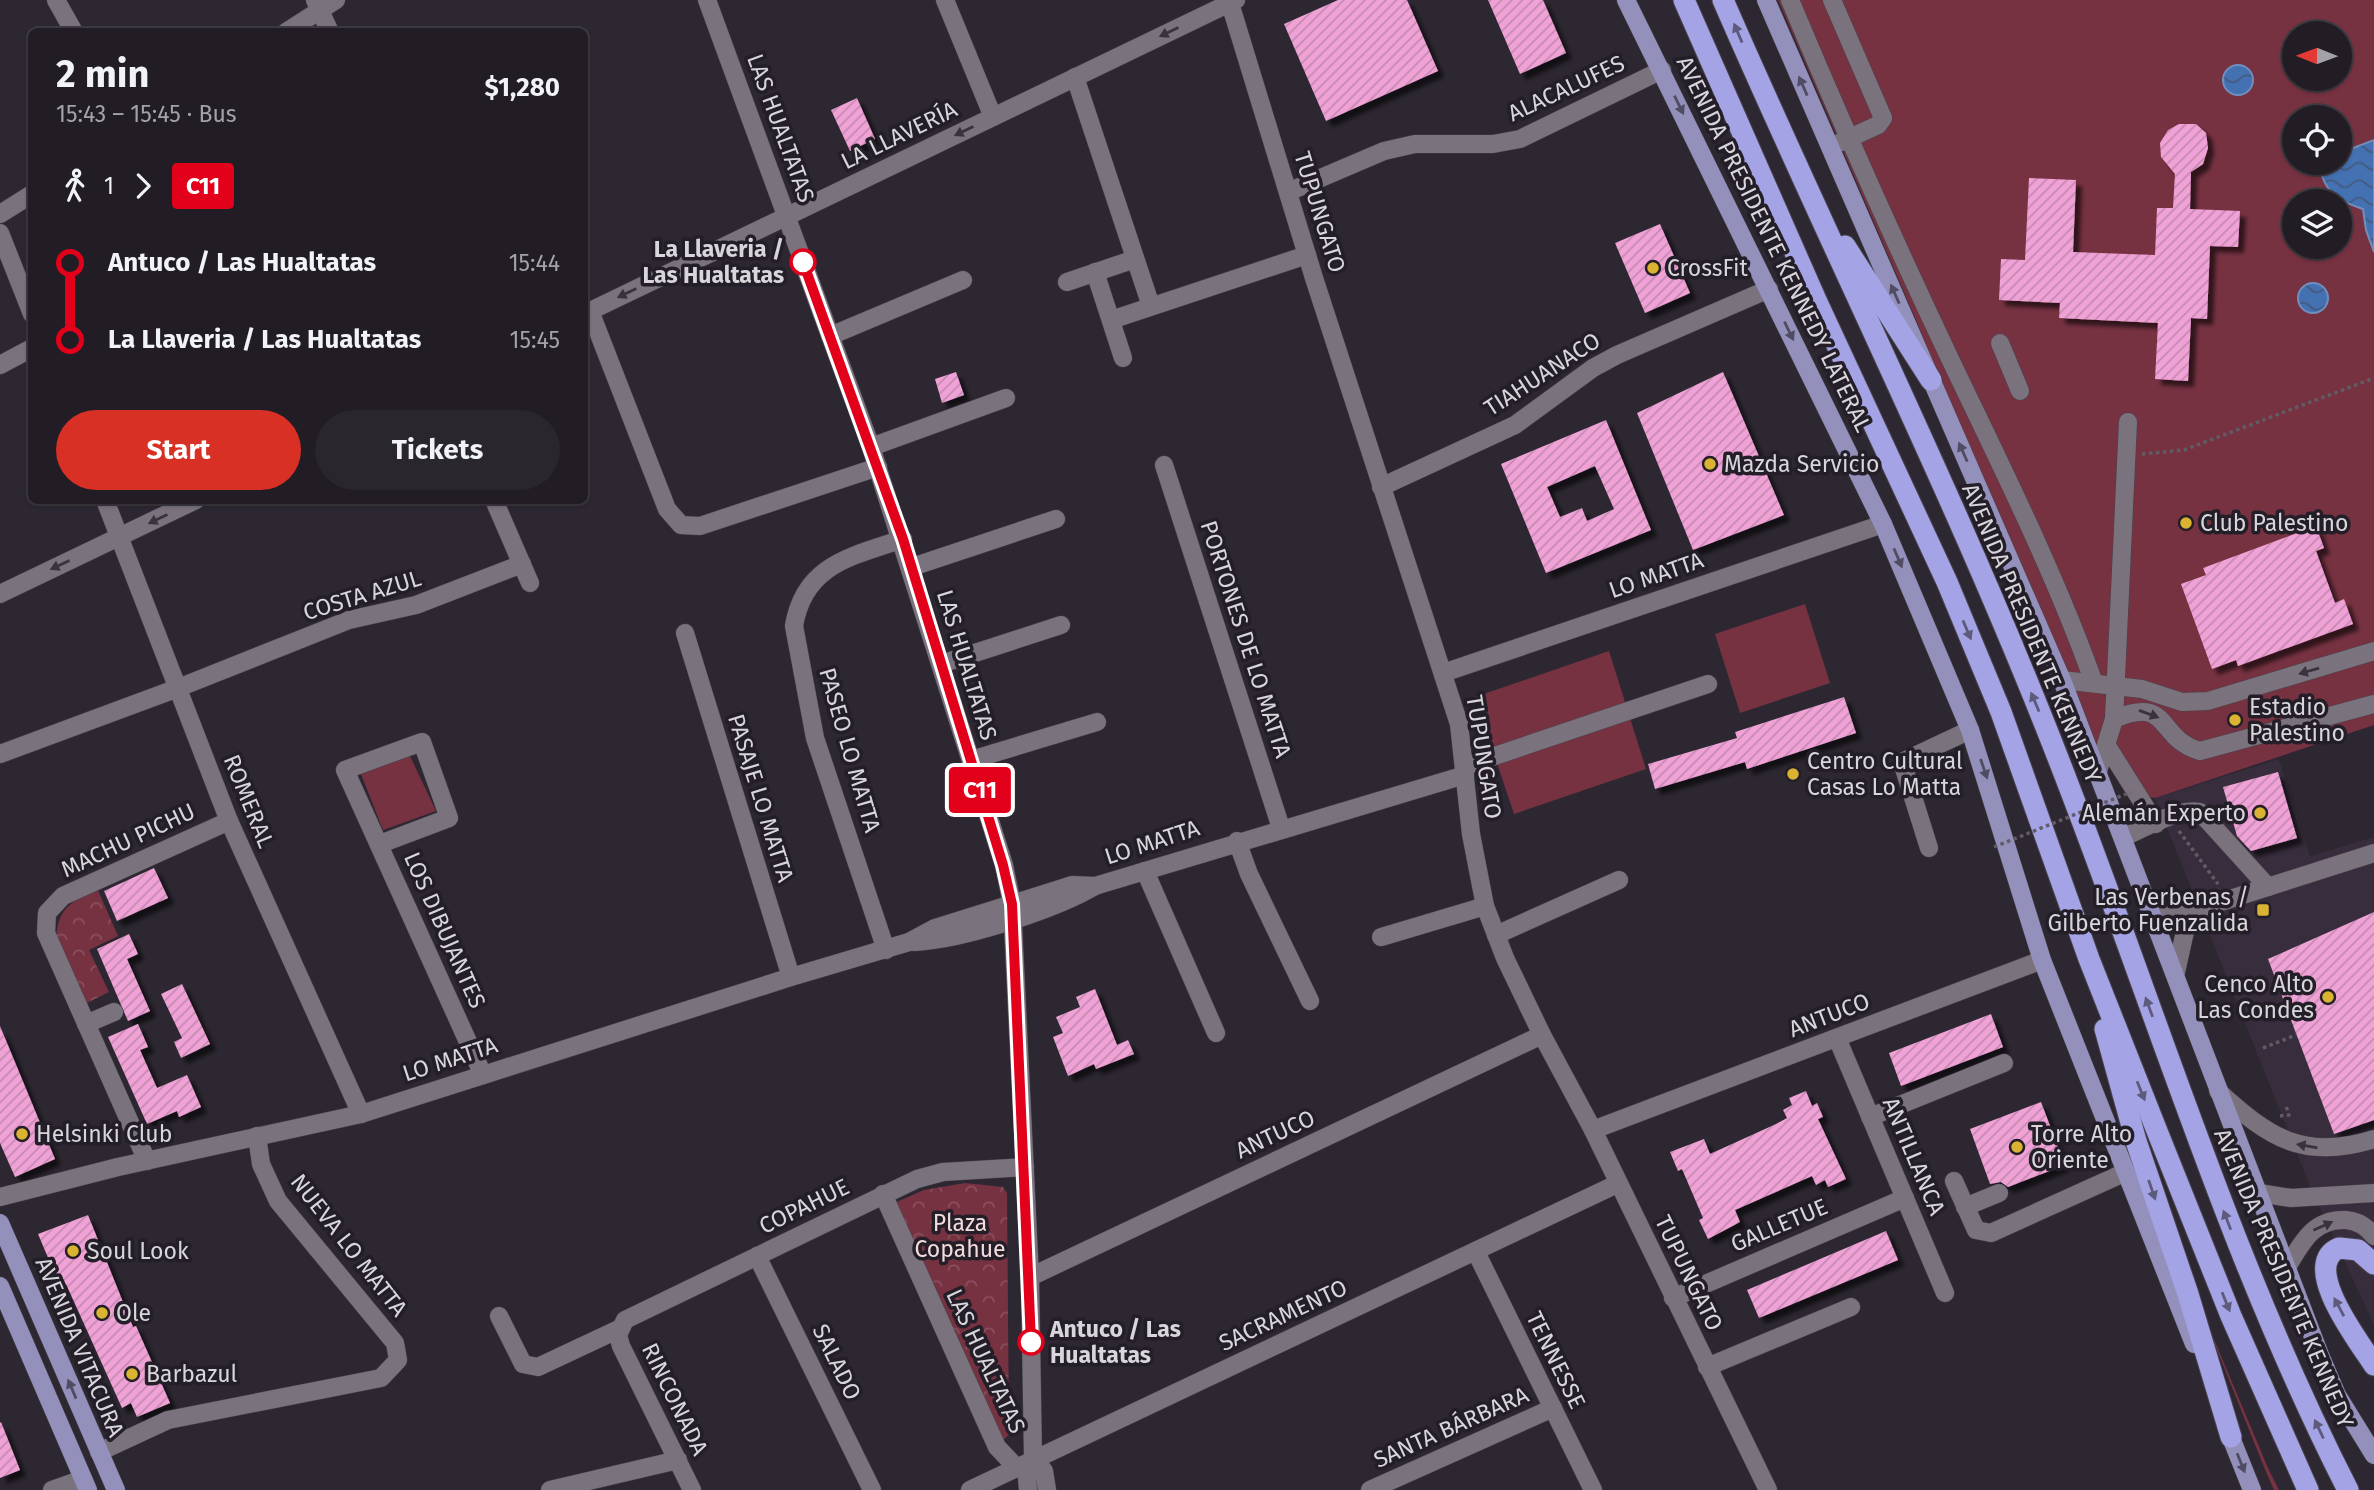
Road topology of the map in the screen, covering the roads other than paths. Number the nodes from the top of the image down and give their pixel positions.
1 (56, 0) edge
2 (707, 0) edge
3 (945, 0) edge
4 (1626, 0) edge
5 (1684, 0) edge
6 (1723, 0) edge
7 (1766, 0) edge
8 (1790, 0) edge
9 (1832, 0) edge
10 (1232, 1) edge
11 (324, 3) edge
12 (72, 28) edge
13 (291, 28) edge
14 (329, 28) edge
15 (1662, 70) junction
16 (1074, 77) junction
17 (993, 117) junction
18 (1850, 140) junction
19 (1829, 145) junction
20 (1802, 180) junction
21 (1288, 192) junction
22 (28, 196) edge
23 (0, 214) edge
24 (788, 215) junction
25 (0, 233) edge
26 (1307, 256) junction
27 (1135, 259) junction
28 (1095, 272) junction
29 (963, 280) dead end
30 (1067, 282) dead end
31 (1769, 289) junction
32 (28, 304) edge
33 (1151, 306) junction
34 (588, 312) edge
35 (588, 314) edge
36 (1111, 320) junction
37 (830, 335) junction
38 (2000, 343) dead end
39 (28, 350) edge
40 (1123, 358) dead end
41 (0, 365) edge
42 (1931, 380) junction
43 (2020, 391) dead end
44 (1006, 398) dead end
45 (2128, 422) dead end
46 (872, 447) junction
47 (1164, 465) dead end
48 (878, 467) junction
49 (1381, 487) junction
50 (107, 504) edge
51 (188, 504) edge
52 (496, 504) edge
53 (1056, 519) dead end
54 (1883, 524) junction
55 (120, 537) junction
56 (903, 539) junction
57 (522, 564) junction
58 (912, 567) junction
59 (530, 583) dead end
60 (0, 593) edge
61 (1061, 625) dead end
62 (685, 634) dead end
63 (2374, 651) edge
64 (941, 664) junction
65 (1443, 673) junction
66 (2062, 680) junction
67 (2094, 683) junction
68 (1708, 684) dead end
69 (2115, 685) junction
70 (178, 688) junction
71 (2374, 704) edge
72 (2113, 719) junction
73 (1097, 722) dead end
74 (1970, 730) junction
75 (2107, 746) junction
76 (0, 754) edge
77 (971, 760) junction
78 (1465, 771) junction
79 (2098, 771) junction
80 (229, 821) junction
81 (2163, 821) junction
82 (1281, 828) junction
83 (2123, 837) junction
84 (1237, 841) junction
85 (380, 844) junction
86 (1929, 848) dead end
87 (2374, 853) edge
88 (1145, 871) junction
89 (1619, 880) dead end
90 (2268, 887) junction
91 (2148, 900) junction
92 (1485, 906) junction
93 (2199, 909) junction
94 (1013, 911) junction
95 (1496, 935) junction
96 (1381, 937) dead end
97 (886, 950) junction
98 (2089, 959) junction
99 (2042, 960) junction
100 (2176, 972) junction
101 (791, 977) junction
102 (1310, 1001) dead end
103 (114, 1012) dead end
104 (86, 1024) junction
105 (1216, 1033) dead end
106 (1542, 1035) junction
107 (1837, 1038) junction
108 (2004, 1063) dead end
109 (482, 1075) junction
110 (2217, 1090) junction
111 (361, 1114) junction
112 (1871, 1117) junction
113 (1593, 1130) junction
114 (257, 1136) junction
115 (2374, 1139) edge
116 (147, 1161) junction
117 (1025, 1167) junction
118 (2126, 1172) junction
119 (1954, 1181) dead end
120 (2374, 1181) edge
121 (1617, 1184) junction
122 (1999, 1193) dead end
123 (2259, 1193) junction
124 (2374, 1193) edge
125 (883, 1195) junction
126 (2309, 1196) junction
127 (0, 1197) edge
128 (1905, 1198) junction
129 (1965, 1207) junction
130 (0, 1223) edge
131 (2374, 1236) edge
132 (1476, 1252) junction
133 (757, 1256) junction
134 (2374, 1264) edge
135 (2286, 1269) junction
136 (1030, 1277) junction
137 (0, 1286) edge
138 (1945, 1293) dead end
139 (1673, 1298) junction
140 (1851, 1307) dead end
141 (499, 1316) dead end
142 (619, 1329) junction
143 (2374, 1365) edge
144 (1707, 1367) junction
145 (1553, 1408) junction
146 (2231, 1437) junction
147 (99, 1452) junction
148 (2374, 1455) edge
149 (1033, 1458) junction
150 (678, 1460) junction
151 (1017, 1468) junction
152 (86, 1484) edge
153 (51, 1490) edge
154 (116, 1490) edge
155 (550, 1490) edge
156 (692, 1490) edge
157 (872, 1490) edge
158 (970, 1490) edge
159 (1028, 1490) edge
160 (1047, 1490) edge
161 (1370, 1490) edge
162 (1593, 1490) edge
163 (1768, 1490) edge
164 (2252, 1490) edge
165 (2308, 1490) edge
166 (2348, 1490) edge

1 - 12 street
2 - 24 street, LAS HUALTATAS
3 - 17 street
4 - 15 main road, AVENIDA PRESIDENTE KENNEDY LATERAL
5 -> 98 highway
20 -> 6 highway, AVENIDA PRESIDENTE KENNEDY
19 -> 7 main road
8 - 18 street
9 - 18 street
10 -> 16 street, LA LLAVERÍA
10 - 21 street, TUPUNGATO
11 - 13 street
11 - 14 street
15 - 21 street, ALACALUFES
15 -> 31 main road, AVENIDA PRESIDENTE KENNEDY LATERAL
16 - 17 street, LA LLAVERÍA
16 - 27 street
17 -> 24 street, LA LLAVERÍA
18 - 19 street
18 - 67 street
42 -> 19 main road
20 - 42 highway
166 -> 20 highway, AVENIDA PRESIDENTE KENNEDY
21 - 26 street, TUPUNGATO
22 - 23 street
24 -> 34 street, LA LLAVERÍA
24 - 37 street, LAS HUALTATAS
25 - 32 street
26 - 33 street
26 - 49 street, TUPUNGATO
27 - 28 street
27 - 33 street
28 - 30 street
28 - 36 street
29 - 37 street
31 - 49 street, TIAHUANACO
31 -> 54 main road, AVENIDA PRESIDENTE KENNEDY LATERAL
33 - 36 street
35 - 48 street
36 - 40 street
37 - 46 street, LAS HUALTATAS
38 - 43 street
39 - 41 street
66 -> 42 main road
44 - 46 street
45 - 69 street
46 - 48 street, LAS HUALTATAS
47 - 82 street, PORTONES DE LO MATTA
48 - 56 street, LAS HUALTATAS
49 - 65 street, TUPUNGATO
50 - 55 street, ROMERAL
51 -> 55 street
52 - 57 street
53 - 58 street
54 - 65 street, LO MATTA
54 -> 74 main road, AVENIDA PRESIDENTE KENNEDY LATERAL
55 -> 60 street
55 - 70 street, ROMERAL
56 - 58 street, LAS HUALTATAS
56 - 97 street, PASEO LO MATTA
57 - 59 street
57 - 70 street, COSTA AZUL
58 - 64 street, LAS HUALTATAS
61 - 64 street
62 - 101 street, PASAJE LO MATTA
63 -> 69 street
64 - 77 street, LAS HUALTATAS
65 - 78 street, TUPUNGATO
66 - 67 street
66 - 79 main road
67 - 69 street
68 - 78 street, LO MATTA
69 - 72 street
70 - 76 street, COSTA AZUL
70 - 80 street, ROMERAL
72 -> 71 street
72 - 75 street
73 - 77 street
74 - 86 street
74 -> 99 main road, AVENIDA PRESIDENTE KENNEDY LATERAL
75 - 79 street
75 - 81 street
77 - 94 street, LAS HUALTATAS
78 - 82 street, LO MATTA
78 - 92 street, TUPUNGATO
79 - 83 main road
80 - 104 street, MACHU PICHU
80 - 111 street, ROMERAL
81 - 83 street
81 - 90 street
82 - 84 street, LO MATTA
83 - 91 main road
84 - 88 street, LO MATTA
84 - 102 street
85 - 85 street, LOS DIBUJANTES
85 - 109 street, LOS DIBUJANTES
87 - 90 street
88 - 94 street, LO MATTA
88 - 105 street
89 - 95 street
90 - 93 street
91 - 93 street
91 - 100 main road
92 - 95 street, TUPUNGATO
92 - 96 street
93 - 100 street
94 - 97 street, LO MATTA
94 - 117 street, LAS HUALTATAS
95 - 106 street, TUPUNGATO
97 - 101 street, LO MATTA
98 -> 146 highway
98 -> 165 highway
99 - 107 street, ANTUCO
99 - 118 main road, AVENIDA PRESIDENTE KENNEDY LATERAL
100 - 110 main road
101 - 109 street, LO MATTA
103 - 104 street
104 - 116 street, MACHU PICHU
106 - 113 street, TUPUNGATO
106 - 136 street, ANTUCO
107 - 112 street, ANTILLANCA
107 - 113 street, ANTUCO
108 - 112 street
109 - 111 street, LO MATTA
115 -> 110 street
110 - 123 main road
111 - 114 street, LO MATTA
112 - 128 street, ANTILLANCA
113 - 121 street, TUPUNGATO
114 - 116 street, LO MATTA
114 - 147 street, NUEVA LO MATTA
116 - 127 street, LO MATTA
117 - 125 street, COPAHUE
117 - 136 street, LAS HUALTATAS
118 - 129 street
118 - 146 main road, AVENIDA PRESIDENTE KENNEDY LATERAL
119 - 129 street
120 - 126 street
121 - 132 street, SACRAMENTO
121 - 139 street, TUPUNGATO
122 - 129 street
123 - 126 street
123 - 135 main road
124 - 126 street
125 - 133 street, COPAHUE
125 - 151 street, LAS HUALTATAS
128 - 138 street, ANTILLANCA
128 - 139 street, GALLETUE
147 -> 130 main road, AVENIDA VITACURA
135 -> 131 street
132 - 145 street, TENNESSE
132 - 149 street, SACRAMENTO
133 - 142 street, COPAHUE
133 - 157 street, SALADO
143 -> 134 highway
135 - 148 main road
136 - 149 street, LAS HUALTATAS
137 - 152 main road
139 - 144 street, TUPUNGATO
140 - 144 street
141 - 142 street, COPAHUE
142 - 150 street, RINCONADA
144 - 163 street, TUPUNGATO
145 - 161 street, SANTA BÁRBARA
145 - 162 street, TENNESSE
146 -> 164 main road, AVENIDA PRESIDENTE KENNEDY LATERAL
147 - 154 main road, AVENIDA VITACURA
149 - 151 street, SACRAMENTO
149 - 159 street, LAS HUALTATAS
149 - 160 street, LAS HUALTATAS
150 - 155 street
150 - 156 street, RINCONADA
151 - 158 street, SACRAMENTO
152 - 153 street

